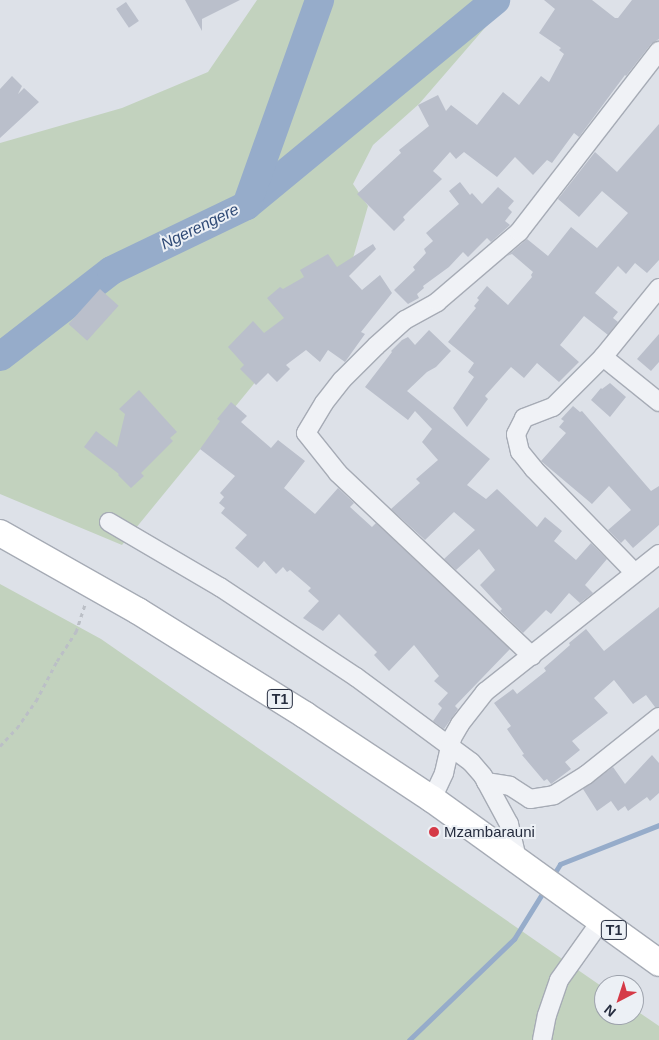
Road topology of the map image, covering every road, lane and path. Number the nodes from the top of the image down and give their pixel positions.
1 (659, 51) edge
2 (659, 288) edge
3 (603, 357) junction
4 (659, 402) edge
5 (109, 522) dead end
6 (8, 538) edge
7 (659, 554) edge
8 (634, 572) junction
9 (93, 584) junction
10 (532, 656) junction
11 (659, 717) edge
12 (0, 746) edge
13 (451, 748) junction
14 (486, 782) junction
15 (432, 799) junction
16 (525, 866) junction
17 (601, 921) junction
18 (659, 963) edge
19 (542, 1040) edge

1 - 10 street
2 - 3 street
3 - 4 street
3 - 8 street
5 - 13 street
6 - 9 highway, T1
7 - 8 street
8 - 10 street
9 - 12 path
9 - 15 highway, T1
10 - 13 street
11 - 14 street
13 - 14 street
13 - 15 street
14 - 16 street
15 - 16 highway, T1
16 - 17 highway, T1
17 - 18 highway, T1
17 - 19 street

